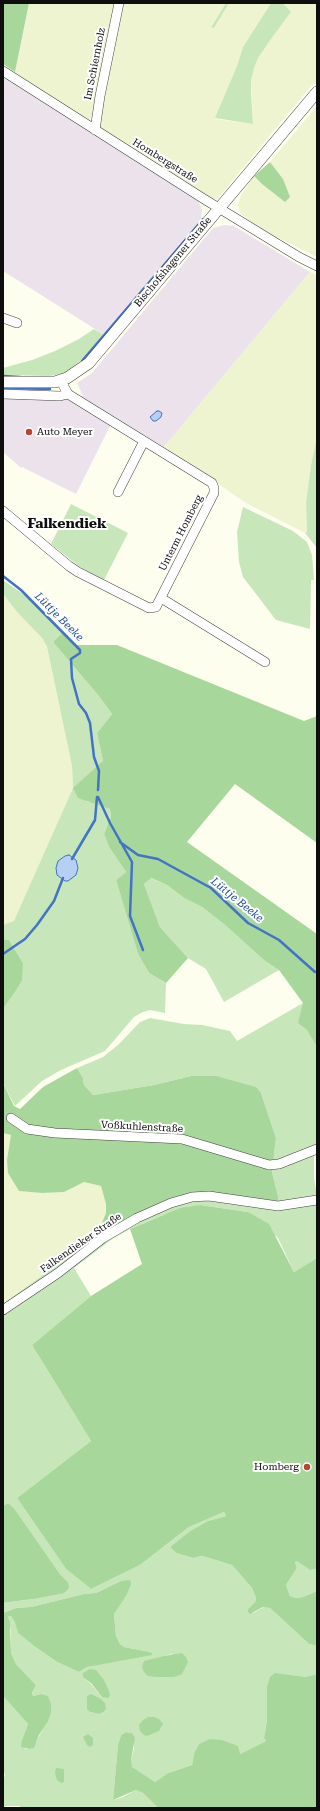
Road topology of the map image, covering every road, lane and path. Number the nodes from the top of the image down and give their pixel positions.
1 (119, 3) edge
2 (3, 71) edge
3 (317, 92) edge
4 (95, 130) junction
5 (219, 207) junction
6 (317, 266) edge
7 (3, 318) edge
8 (17, 323) dead end
9 (61, 381) junction
10 (3, 382) edge
11 (3, 394) edge
12 (68, 394) junction
13 (144, 441) junction
14 (118, 492) dead end
15 (3, 511) edge
16 (160, 598) junction
17 (265, 662) dead end
18 (11, 1118) dead end
19 (317, 1149) edge
20 (317, 1200) edge
21 (3, 1310) edge

1 - 4 street, Im Schiernholz
2 - 4 street, Hombergstraße
3 - 5 street, Bischofshagener Straße
4 - 5 street, Hombergstraße
5 - 6 street, Hombergstraße
5 - 9 street, Bischofshagener Straße
7 - 8 street
9 - 10 street, Bischofshagener Straße
9 - 12 street, Unterm Homberg
11 - 12 street
12 - 13 street, Unterm Homberg
13 - 14 street
13 - 16 street, Unterm Homberg
15 - 16 street, Unterm Homberg
16 - 17 street
18 - 19 street, Voßkuhlenstraße
20 - 21 street, Falkendieker Straße

